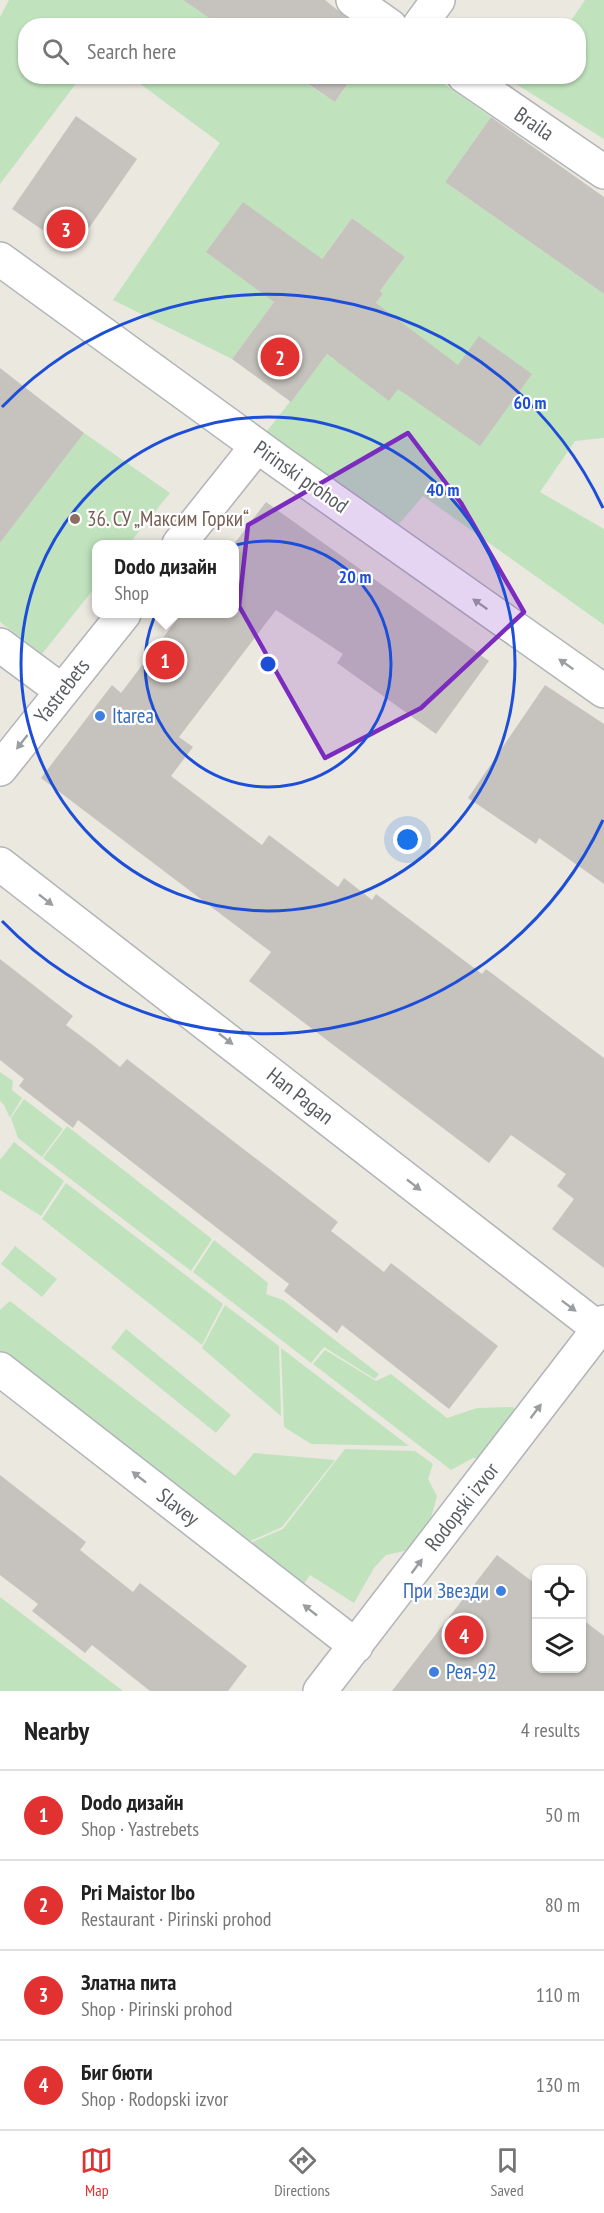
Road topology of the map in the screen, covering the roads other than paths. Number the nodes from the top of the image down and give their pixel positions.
1 (353, 0) edge
2 (438, 0) edge
3 (379, 18) edge
4 (425, 18) edge
5 (476, 84) edge
6 (604, 172) edge
7 (0, 259) edge
8 (257, 446) junction
9 (182, 540) edge
10 (121, 618) edge
11 (0, 645) edge
12 (604, 691) edge
13 (62, 692) junction
14 (0, 769) edge
15 (0, 864) edge
16 (602, 1325) edge
17 (0, 1369) edge
18 (356, 1646) junction
19 (320, 1691) edge

1 - 3 street
2 - 4 street
5 - 6 street, Braila
7 - 8 street, Pirinski prohod
8 - 9 street
12 -> 8 street, Pirinski prohod
10 - 13 street, Yastrebets
11 - 13 street
13 -> 14 street, Yastrebets
15 -> 16 street, Han Pagan
18 -> 16 street, Rodopski izvor
18 -> 17 street, Slavey
18 - 19 street, Rodopski izvor

